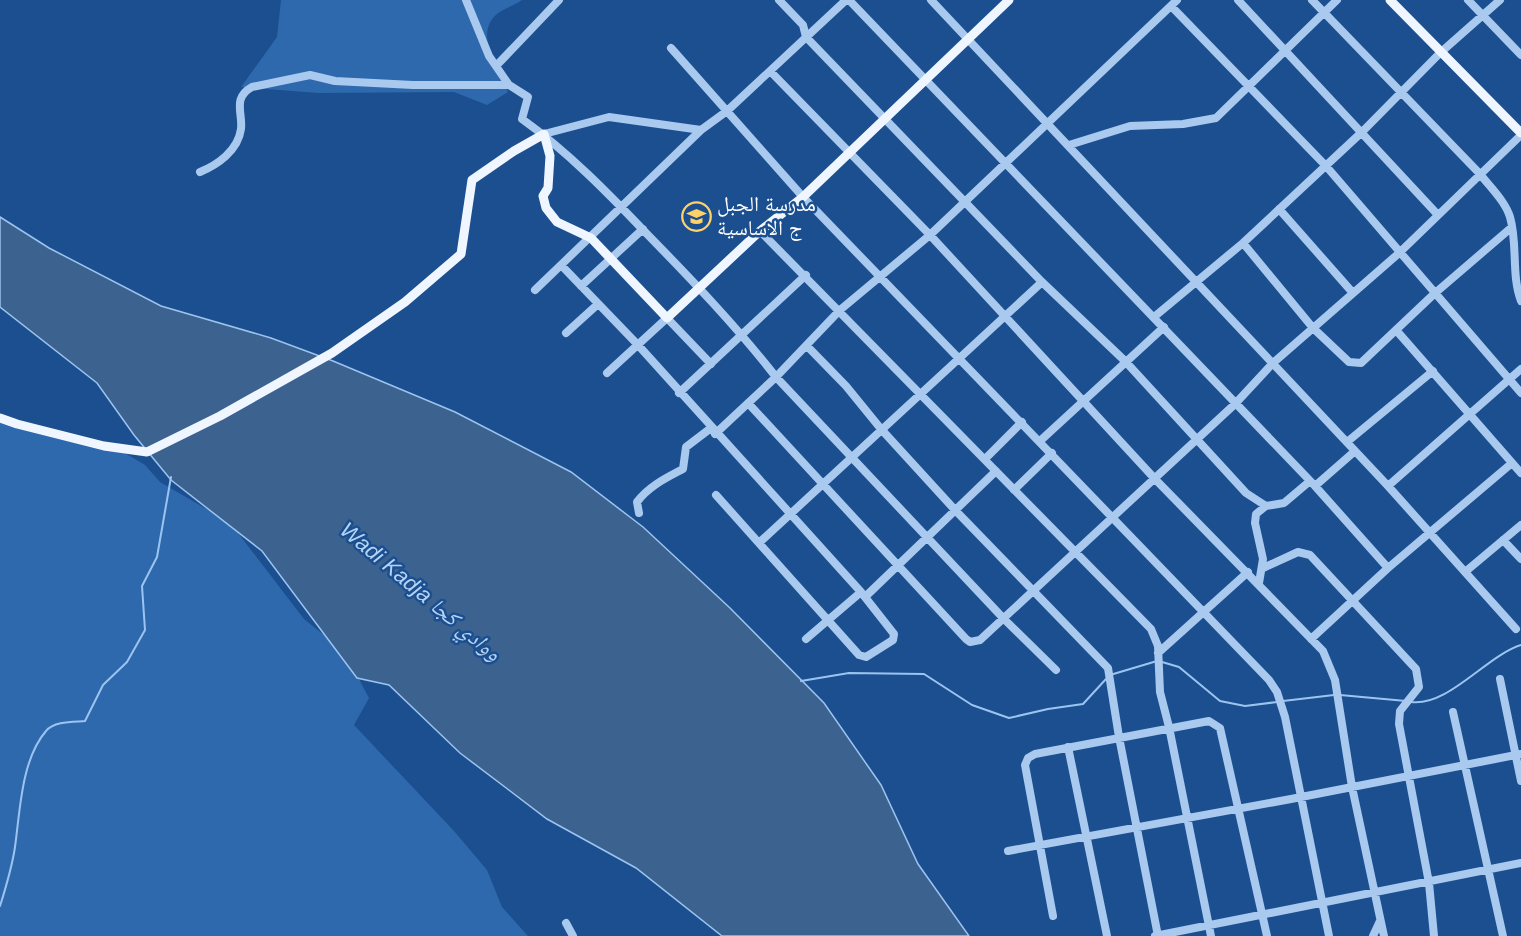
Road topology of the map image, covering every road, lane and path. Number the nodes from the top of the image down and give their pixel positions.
1 (466, 0) edge
2 (559, 0) edge
3 (779, 0) edge
4 (847, 0) edge
5 (931, 0) edge
6 (1009, 0) edge
7 (1238, 0) edge
8 (1312, 0) edge
9 (1337, 0) edge
10 (1390, 0) edge
11 (1468, 0) edge
12 (1500, 0) edge
13 (1174, 3) edge
14 (1324, 13) junction
15 (1483, 16) junction
16 (806, 37) junction
17 (969, 38) junction
18 (671, 48) dead end
19 (1285, 49) junction
20 (1440, 53) junction
21 (1521, 55) edge
22 (496, 66) junction
23 (770, 71) junction
24 (927, 79) junction
25 (508, 85) junction
26 (1249, 86) junction
27 (1401, 91) junction
28 (727, 111) junction
29 (884, 119) junction
30 (1047, 122) junction
31 (701, 130) junction
32 (1362, 132) junction
33 (544, 134) junction
34 (1521, 134) edge
35 (1068, 145) junction
36 (849, 153) junction
37 (1007, 163) junction
38 (1326, 166) junction
39 (200, 172) dead end
40 (1480, 174) junction
41 (802, 197) junction
42 (964, 202) junction
43 (623, 208) junction
44 (1279, 209) junction
45 (1438, 215) junction
46 (1512, 227) junction
47 (643, 229) junction
48 (760, 231) junction
49 (930, 235) junction
50 (591, 238) junction
51 (1243, 243) junction
52 (1398, 254) junction
53 (611, 260) junction
54 (561, 265) junction
55 (806, 275) junction
56 (879, 277) junction
57 (1042, 282) junction
58 (1197, 282) junction
59 (581, 286) junction
60 (1519, 286) edge
61 (699, 287) junction
62 (535, 290) dead end
63 (1353, 293) junction
64 (1434, 294) junction
65 (1521, 301) edge
66 (598, 304) junction
67 (840, 310) junction
68 (1003, 316) junction
69 (1154, 317) junction
70 (667, 318) junction
71 (1164, 327) junction
72 (1313, 327) junction
73 (1396, 330) junction
74 (566, 333) dead end
75 (743, 335) junction
76 (638, 345) junction
77 (807, 346) junction
78 (958, 357) junction
79 (1125, 362) junction
80 (1273, 363) junction
81 (711, 364) junction
82 (1521, 369) edge
83 (1433, 371) junction
84 (607, 373) dead end
85 (776, 377) junction
86 (1508, 379) junction
87 (679, 393) junction
88 (921, 393) junction
89 (1521, 393) edge
90 (1081, 400) junction
91 (748, 403) junction
92 (1235, 404) junction
93 (1470, 413) junction
94 (0, 418) edge
95 (1022, 422) junction
96 (881, 429) junction
97 (713, 431) junction
98 (1198, 438) junction
99 (1040, 441) junction
100 (1347, 442) junction
101 (1355, 451) junction
102 (1052, 453) junction
103 (851, 456) junction
104 (985, 459) junction
105 (1512, 463) junction
106 (996, 471) junction
107 (1521, 473) edge
108 (1155, 479) junction
109 (1313, 483) junction
110 (821, 485) junction
111 (1388, 486) junction
112 (1014, 490) junction
113 (716, 495) dead end
114 (1266, 506) junction
115 (955, 510) junction
116 (639, 513) dead end
117 (790, 514) junction
118 (1113, 517) junction
119 (1521, 525) edge
120 (1429, 532) junction
121 (927, 537) junction
122 (1503, 540) junction
123 (760, 542) junction
124 (1075, 553) junction
125 (1521, 560) edge
126 (897, 566) junction
127 (1263, 568) junction
128 (1388, 568) junction
129 (1248, 572) junction
130 (1465, 572) junction
131 (1259, 584) junction
132 (1035, 590) junction
133 (863, 595) junction
134 (1352, 600) junction
135 (1205, 613) junction
136 (1004, 619) junction
137 (830, 620) junction
138 (1516, 629) dead end
139 (806, 639) dead end
140 (1311, 639) junction
141 (1158, 653) junction
142 (1056, 670) dead end
143 (1500, 679) dead end
144 (1454, 712) dead end
145 (1169, 727) junction
146 (1119, 737) junction
147 (1068, 747) junction
148 (1518, 754) edge
149 (1465, 764) junction
150 (1408, 776) junction
151 (1521, 782) edge
152 (1352, 788) junction
153 (1303, 797) junction
154 (1240, 808) junction
155 (1187, 816) junction
156 (1137, 826) junction
157 (1087, 837) junction
158 (1040, 846) junction
159 (1008, 851) dead end
160 (1521, 863) edge
161 (1487, 871) junction
162 (1429, 883) junction
163 (1375, 894) junction
164 (1323, 904) junction
165 (1053, 916) dead end
166 (1263, 916) junction
167 (1380, 921) junction
168 (566, 924) dead end
169 (1209, 926) junction
170 (573, 936) edge
171 (1107, 936) edge
172 (1157, 936) edge
173 (1211, 936) edge
174 (1267, 936) edge
175 (1329, 936) edge
176 (1373, 936) edge
177 (1384, 936) edge
178 (1434, 936) edge
179 (1503, 936) edge

1 - 22 street
2 - 22 street
3 - 16 street
4 - 16 street
4 - 24 street
5 - 17 street
6 - 17 main road
7 - 19 street
8 - 14 street
9 - 14 street
10 - 20 main road
11 - 15 street
12 - 15 street
13 - 26 street
13 - 30 street
14 - 19 street
14 - 27 street
15 - 20 street
15 - 21 street
16 - 23 street
16 - 29 street
17 - 24 main road
17 - 30 street
18 - 28 street
19 - 26 street
19 - 32 street
20 - 27 street
20 - 34 main road
22 - 25 street
23 - 28 street
23 - 36 street
24 - 29 main road
24 - 37 street
25 - 33 street
25 - 39 street
26 - 35 street
26 - 38 street
27 - 32 street
27 - 40 street
28 - 31 street
28 - 41 street
29 - 36 main road
29 - 42 street
30 - 35 street
30 - 37 street
31 - 33 street
31 - 43 street
32 - 38 street
32 - 45 street
33 - 43 street
33 - 50 main road
33 - 94 main road
34 - 40 street
35 - 58 street
36 - 41 main road
36 - 49 street
37 - 42 street
37 - 69 street
38 - 44 street
38 - 52 street
40 - 45 street
40 - 46 street
41 - 48 main road
41 - 56 street
42 - 49 street
42 - 57 street
43 - 47 street
43 - 50 street
44 - 51 street
44 - 63 street
45 - 52 street
46 - 60 street
46 - 64 street
47 - 53 street
47 - 61 street
48 - 55 street
48 - 61 main road
49 - 56 street
49 - 68 street
50 - 53 main road
50 - 54 street
51 - 58 street
51 - 72 street
52 - 63 street
52 - 64 street
53 - 59 street
53 - 70 main road
54 - 59 street
54 - 62 street
55 - 67 street
55 - 75 street
56 - 67 street
56 - 78 street
57 - 68 street
57 - 79 street
58 - 69 street
58 - 80 street
59 - 66 street
60 - 65 street
61 - 70 main road
61 - 75 street
63 - 72 street
64 - 73 street
64 - 86 street
66 - 74 street
66 - 76 street
67 - 77 street
67 - 88 street
68 - 78 street
68 - 90 street
69 - 71 street
70 - 76 street
70 - 81 street
71 - 79 street
71 - 92 street
72 - 73 street
72 - 80 street
73 - 83 street
75 - 81 street
75 - 85 street
76 - 84 street
76 - 87 street
77 - 85 street
77 - 96 street
78 - 88 street
78 - 95 street
79 - 90 street
79 - 98 street
80 - 92 street
80 - 100 street
81 - 87 street
82 - 86 street
83 - 93 street
83 - 100 street
85 - 91 street
85 - 103 street
86 - 89 street
86 - 93 street
87 - 97 street
88 - 96 street
88 - 104 street
90 - 99 street
90 - 108 street
91 - 97 street
91 - 110 street
92 - 98 street
92 - 109 street
93 - 105 street
93 - 111 street
95 - 99 street
95 - 104 street
96 - 103 street
96 - 115 street
97 - 116 street
97 - 117 street
98 - 108 street
98 - 114 street
99 - 102 street
100 - 101 street
101 - 109 street
101 - 111 street
102 - 112 street
102 - 118 street
103 - 110 street
103 - 121 street
104 - 106 street
105 - 107 street
105 - 120 street
106 - 112 street
106 - 115 street
108 - 118 street
108 - 129 street
109 - 114 street
109 - 128 street
110 - 117 street
110 - 126 street
111 - 120 street
112 - 124 street
113 - 123 street
114 - 127 street
115 - 121 street
115 - 132 street
117 - 123 street
117 - 133 street
118 - 124 street
118 - 135 street
119 - 122 street
120 - 128 street
120 - 130 street
121 - 126 street
121 - 136 street
122 - 125 street
122 - 130 street
123 - 137 street
124 - 132 street
124 - 141 street
126 - 133 street
126 - 136 street
127 - 131 street
127 - 134 street
128 - 134 street
129 - 131 street
129 - 135 street
130 - 138 street
131 - 140 street
132 - 136 street
132 - 146 street
133 - 137 street
133 - 137 street
134 - 140 street
134 - 150 street
135 - 141 street
135 - 153 street
136 - 142 street
137 - 139 street
140 - 152 street
141 - 145 street
143 - 148 street
144 - 149 street
145 - 146 street
145 - 154 street
145 - 155 street
146 - 147 street
146 - 156 street
147 - 157 street
147 - 158 street
148 - 149 street
148 - 151 street
149 - 150 street
149 - 161 street
150 - 152 street
150 - 162 street
152 - 153 street
152 - 163 street
153 - 154 street
153 - 164 street
154 - 155 street
154 - 166 street
155 - 156 street
155 - 169 street
156 - 157 street
156 - 172 street
157 - 158 street
157 - 171 street
158 - 159 street
158 - 165 street
160 - 161 street
161 - 162 street
161 - 179 street
162 - 163 street
162 - 178 street
163 - 164 street
163 - 167 street
164 - 166 street
164 - 175 street
166 - 169 street
166 - 174 street
167 - 176 street
167 - 177 street
168 - 170 street
169 - 172 street
169 - 173 street

